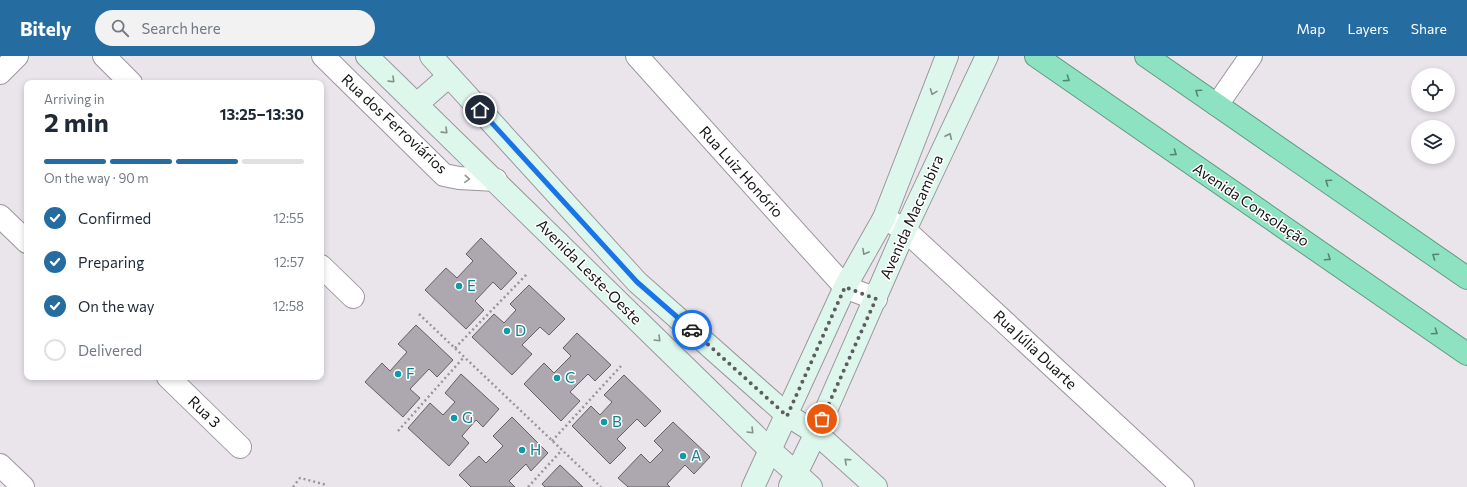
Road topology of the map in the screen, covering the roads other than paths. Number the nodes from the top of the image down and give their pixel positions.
1 (17, 56) edge
2 (104, 56) edge
3 (323, 56) edge
4 (367, 56) edge
5 (430, 56) edge
6 (637, 56) edge
7 (947, 56) edge
8 (987, 56) edge
9 (1036, 56) edge
10 (1146, 56) edge
11 (1251, 56) edge
12 (0, 73) edge
13 (449, 76) junction
14 (129, 80) edge
15 (416, 104) junction
16 (1217, 105) junction
17 (496, 180) junction
18 (0, 216) edge
19 (884, 218) junction
20 (905, 230) junction
21 (24, 239) edge
22 (324, 269) edge
23 (1467, 278) edge
24 (845, 287) junction
25 (353, 297) dead end
26 (876, 299) junction
27 (1467, 354) edge
28 (171, 380) edge
29 (787, 416) junction
30 (816, 433) junction
31 (240, 446) dead end
32 (769, 449) junction
33 (0, 465) edge
34 (799, 482) edge
35 (22, 487) edge
36 (753, 487) edge
37 (876, 487) edge
38 (1183, 487) edge

1 - 12 street
2 - 14 street
3 -> 17 street, Rua dos Ferroviários
4 -> 15 main road, Avenida Leste-Oeste
5 - 13 main road, Avenida Leste-Oeste
6 - 24 street, Rua Luiz Honório
7 -> 19 main road, Avenida Macambira
20 -> 8 main road, Avenida Macambira
9 -> 27 highway, Avenida Consolação
16 -> 10 highway
11 - 16 street
13 - 15 main road
13 - 29 main road, Avenida Leste-Oeste
15 -> 17 main road, Avenida Leste-Oeste
23 -> 16 highway
17 -> 32 main road, Avenida Leste-Oeste
18 - 21 street
19 - 20 street, Rua Júlia Duarte
19 -> 24 main road, Avenida Macambira
20 - 26 main road, Avenida Macambira
20 - 38 street, Rua Júlia Duarte
22 - 25 street
24 - 26 street
24 - 29 main road, Avenida Macambira
26 - 30 main road, Avenida Macambira
28 - 31 street, Rua 3
29 - 30 main road, Avenida Leste-Oeste
29 - 32 main road, Avenida Macambira
30 - 34 main road, Avenida Macambira
37 -> 30 main road, Avenida Leste-Oeste
32 - 34 main road, Avenida Leste-Oeste
32 - 36 main road, Avenida Macambira
33 - 35 street

